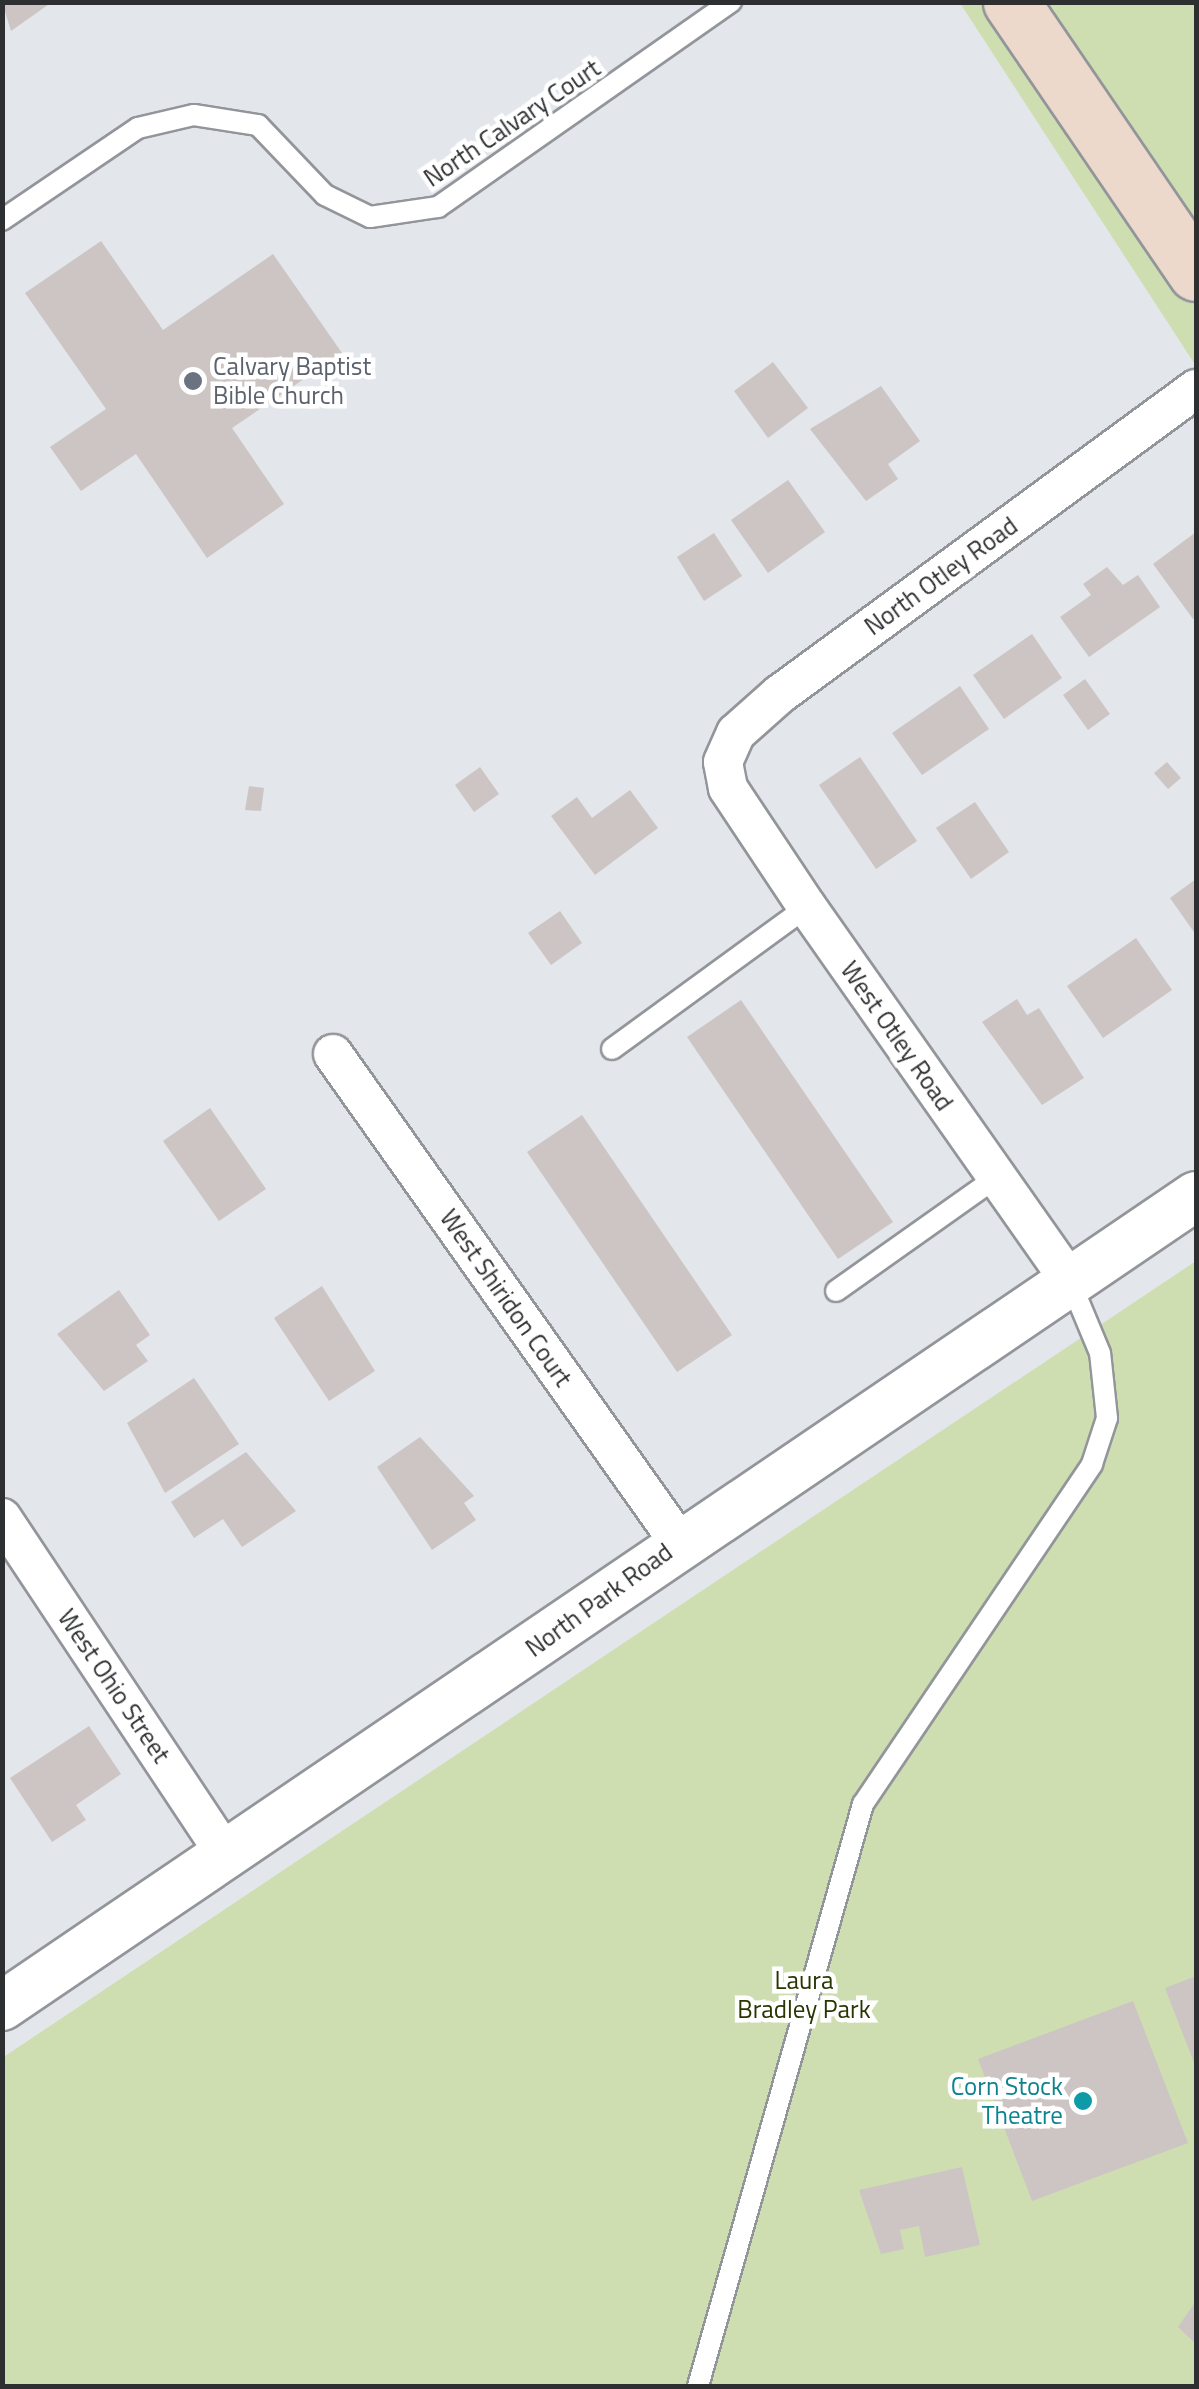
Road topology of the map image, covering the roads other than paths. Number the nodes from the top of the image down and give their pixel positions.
1 (731, 2) edge
2 (1010, 2) edge
3 (2, 220) edge
4 (1196, 274) edge
5 (1196, 388) edge
6 (728, 788) joint
7 (807, 908) junction
8 (612, 1049) dead end
9 (333, 1054) dead end
10 (997, 1177) junction
11 (1196, 1196) edge
12 (1070, 1281) junction
13 (836, 1290) dead end
14 (2, 1518) edge
15 (679, 1542) junction
16 (225, 1854) junction
17 (2, 2006) edge
18 (698, 2386) edge

1 - 3 lane, North Calvary Court
2 - 4 main road
5 - 6 street, North Otley Road
6 - 7 street, West Otley Road
7 - 8 lane
7 - 10 street, West Otley Road
9 - 15 street, West Shiridon Court
10 - 12 street, West Otley Road
10 - 13 lane
11 - 12 street, North Park Road
12 - 15 street, North Park Road
12 - 18 lane
14 - 16 street, West Ohio Street
15 - 16 street, North Park Road
16 - 17 street, North Park Road

